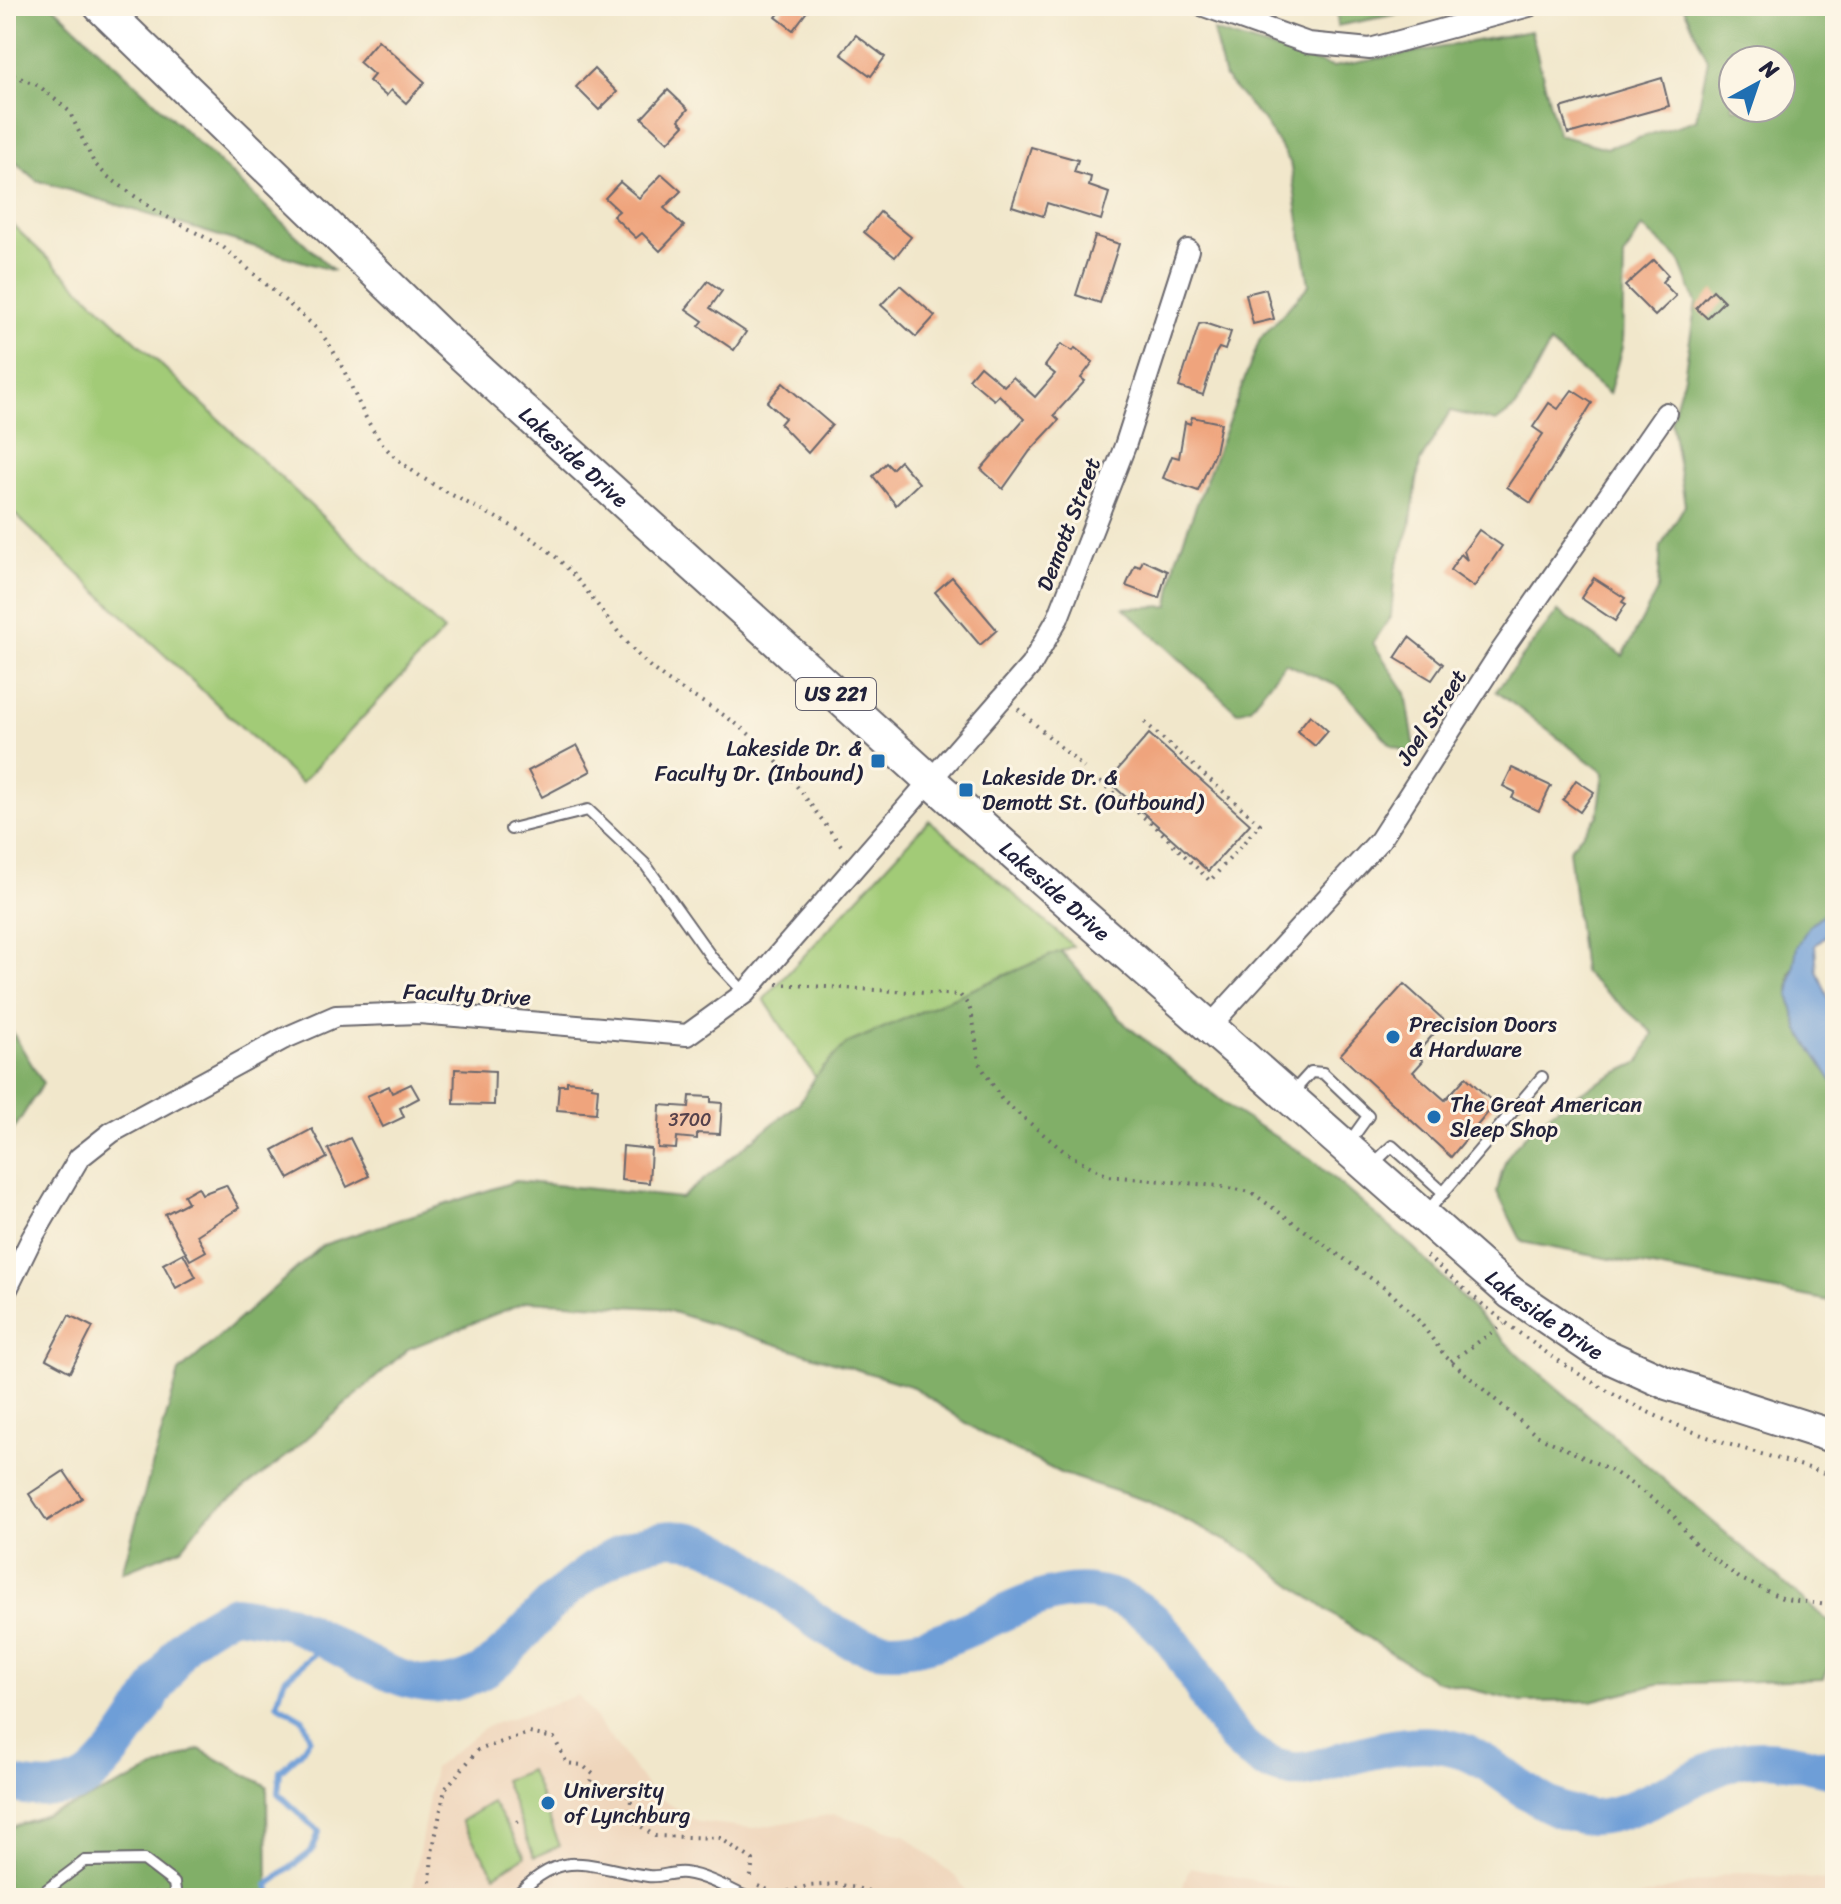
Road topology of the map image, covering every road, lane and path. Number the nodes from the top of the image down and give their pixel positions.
1 (100, 6) edge
2 (1204, 6) edge
3 (1529, 6) edge
4 (6, 72) edge
5 (1188, 250) dead end
6 (1666, 413) dead end
7 (1014, 705) dead end
8 (1142, 720) dead end
9 (1084, 768) dead end
10 (931, 781) junction
11 (1100, 782) dead end
12 (511, 829) dead end
13 (848, 854) dead end
14 (773, 983) dead end
15 (745, 993) junction
16 (1210, 1026) junction
17 (1542, 1077) dead end
18 (1434, 1204) junction
19 (6, 1291) edge
20 (1504, 1324) dead end
21 (1451, 1361) junction
22 (1835, 1437) edge
23 (1835, 1606) edge
24 (36, 1898) edge
25 (176, 1898) edge
26 (429, 1898) edge
27 (514, 1898) edge
28 (748, 1898) edge
29 (877, 1898) edge

1 - 10 main road, Lakeside Drive / US 221
2 - 3 street
4 - 13 path
5 - 10 street, Demott Street
6 - 16 street, Joel Street
7 - 9 path
8 - 11 path
10 - 15 street, Faculty Drive
10 - 16 main road, Lakeside Drive / US 221
12 - 15 lane
14 - 21 path
15 - 19 street, Faculty Drive
16 - 18 main road, Lakeside Drive / US 221
17 - 18 lane
18 - 22 main road, Lakeside Drive / US 221
20 - 21 path
21 - 23 path
24 - 25 lane
26 - 29 path
27 - 28 lane

